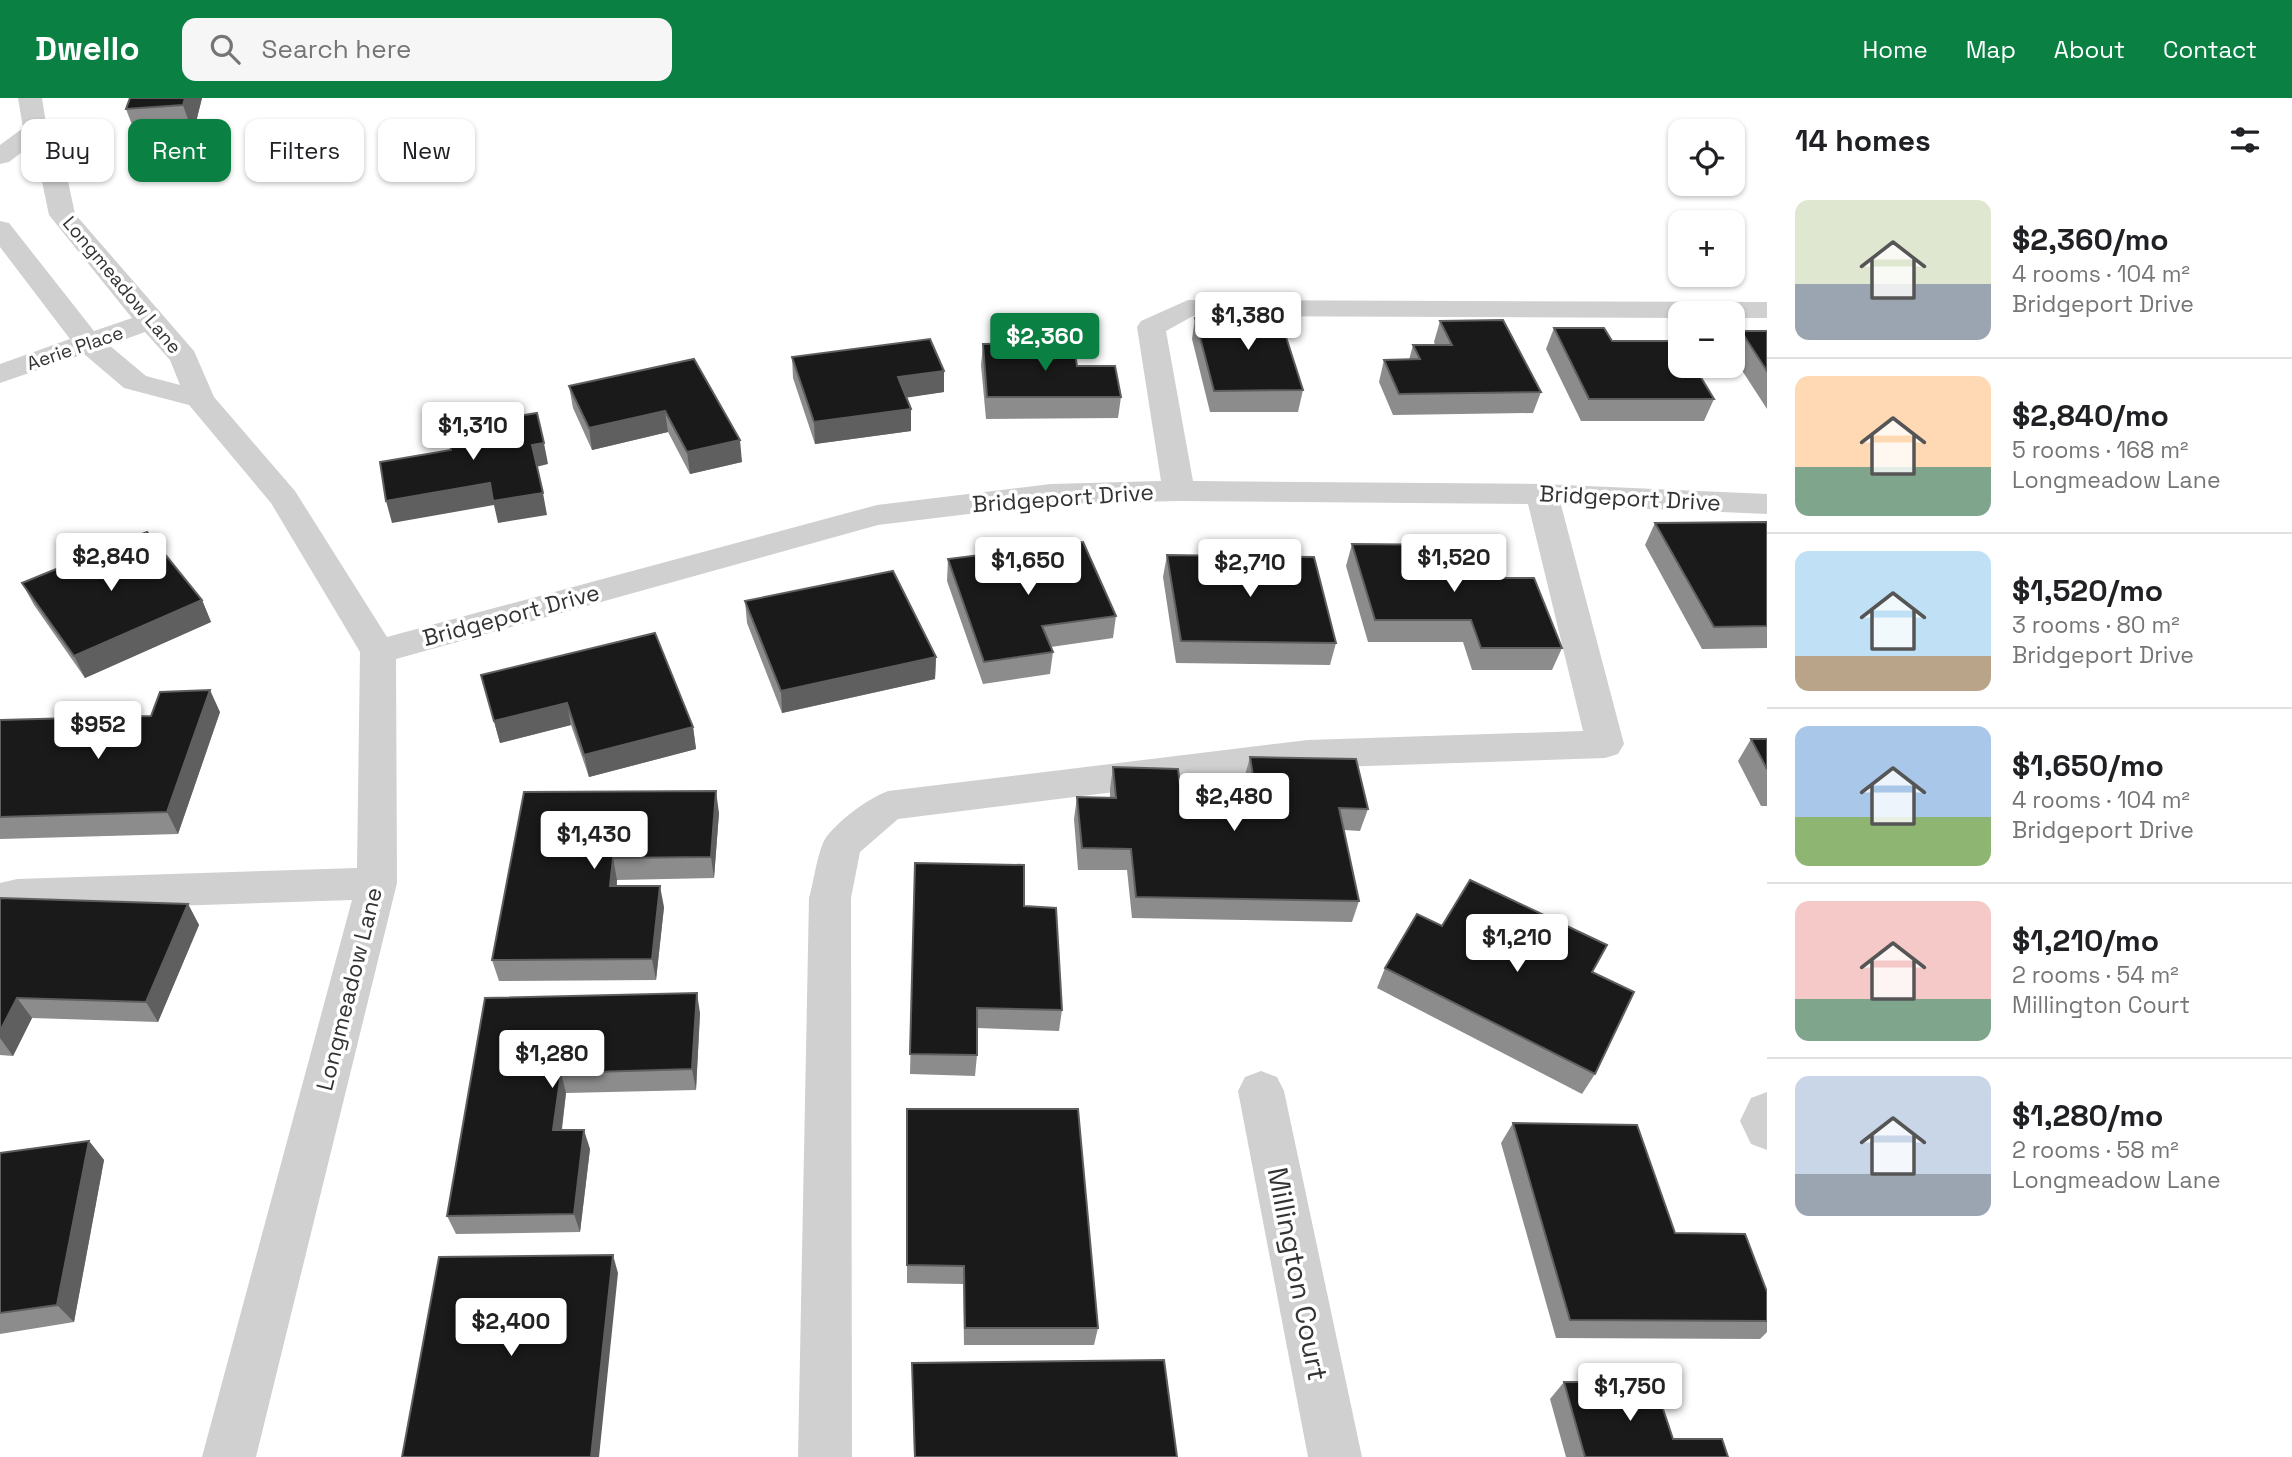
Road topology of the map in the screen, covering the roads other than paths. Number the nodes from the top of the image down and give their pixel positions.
1 (30, 98) edge
2 (33, 119) edge
3 (21, 141) edge
4 (0, 158) edge
5 (55, 182) edge
6 (0, 229) edge
7 (1767, 310) edge
8 (150, 321) junction
9 (88, 343) junction
10 (0, 374) edge
11 (200, 399) junction
12 (1179, 491) junction
13 (1542, 494) junction
14 (1767, 505) edge
15 (378, 652) junction
16 (377, 883) junction
17 (0, 899) edge
18 (1261, 1091) dead end
19 (1767, 1112) edge
20 (1767, 1129) edge
21 (229, 1457) edge
22 (825, 1457) edge
23 (1335, 1457) edge

1 - 2 street, Longmeadow Lane
3 - 4 street
5 - 8 street, Longmeadow Lane
6 - 9 street, Longmeadow Lane
7 - 12 street
8 - 9 street, Aerie Place
8 - 11 street, Longmeadow Lane
9 - 10 street, Aerie Place
9 - 11 street, Longmeadow Lane
11 - 15 street, Longmeadow Lane
12 - 13 street, Bridgeport Drive
12 - 15 street, Bridgeport Drive
13 - 14 street, Bridgeport Drive
13 - 22 street
15 - 16 street, Longmeadow Lane
16 - 17 street
16 - 21 street, Longmeadow Lane
18 - 23 street, Millington Court
19 - 20 street

